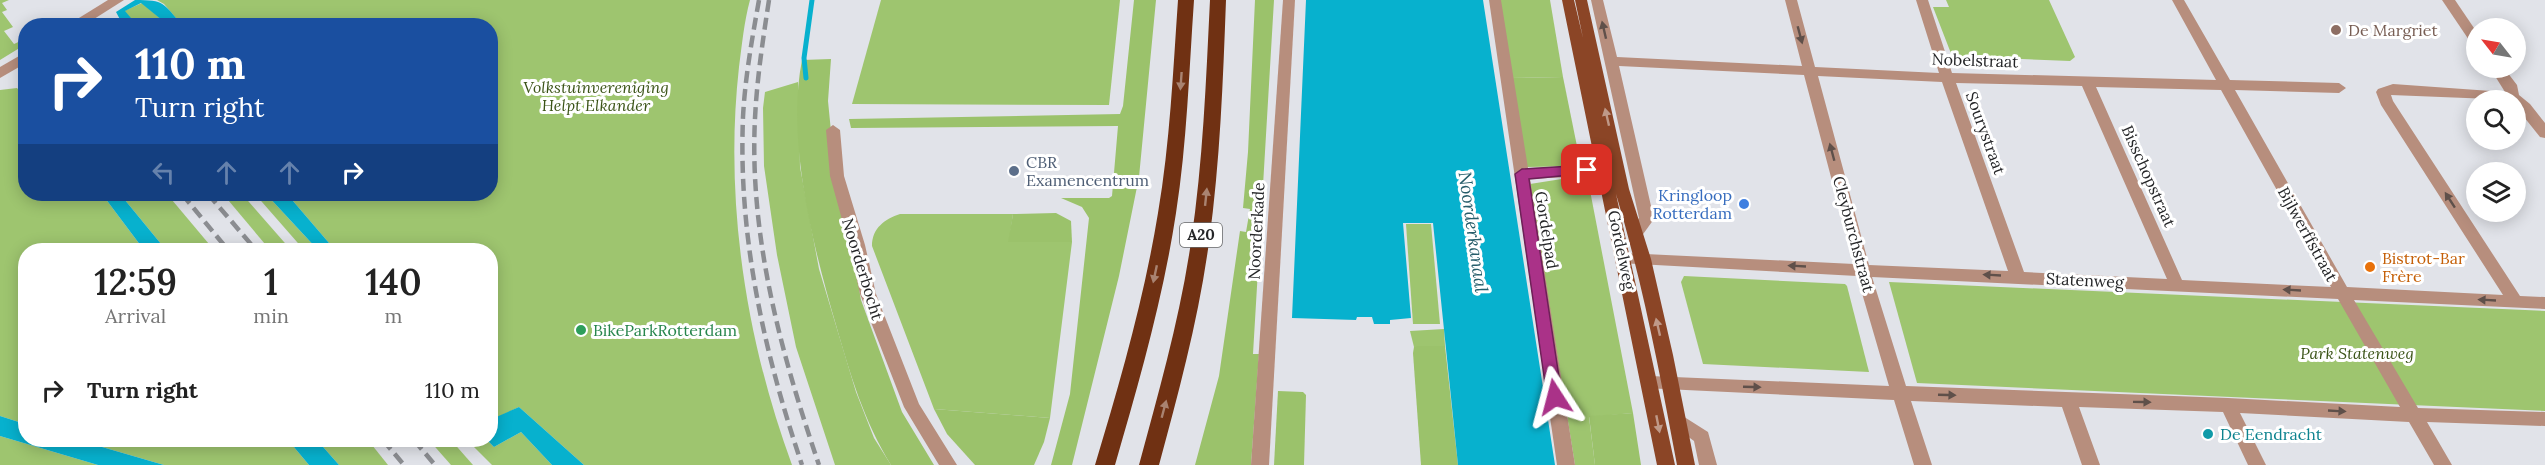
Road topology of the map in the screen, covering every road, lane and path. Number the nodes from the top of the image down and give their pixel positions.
1 (117, 0) edge
2 (1186, 0) edge
3 (1218, 0) edge
4 (1288, 0) edge
5 (1495, 0) edge
6 (1568, 0) edge
7 (1581, 0) edge
8 (1597, 0) edge
9 (1791, 0) edge
10 (1922, 0) edge
11 (2178, 0) edge
12 (2448, 0) edge
13 (86, 18) edge
14 (2466, 26) edge
15 (18, 61) edge
16 (1611, 61) junction
17 (1810, 70) junction
18 (0, 73) edge
19 (1947, 78) junction
20 (2087, 82) junction
21 (2225, 85) junction
22 (2339, 88) dead end
23 (2466, 94) edge
24 (2526, 107) edge
25 (833, 130) dead end
26 (2545, 134) edge
27 (1604, 170) junction
28 (1522, 174) junction
29 (1635, 233) junction
30 (1624, 259) junction
31 (1643, 259) junction
32 (1864, 269) junction
33 (2018, 277) junction
34 (2177, 285) junction
35 (2342, 293) junction
36 (2516, 302) junction
37 (2545, 303) edge
38 (1650, 383) junction
39 (1671, 384) junction
40 (1900, 393) junction
41 (2068, 400) junction
42 (2228, 405) junction
43 (2415, 415) junction
44 (2545, 419) edge
45 (1678, 420) junction
46 (948, 465) edge
47 (1105, 465) edge
48 (1149, 465) edge
49 (1260, 465) edge
50 (1566, 465) edge
51 (1666, 465) edge
52 (1686, 465) edge
53 (1708, 465) edge
54 (1923, 465) edge
55 (2091, 465) edge
56 (2257, 465) edge
57 (2443, 465) edge

1 - 13 street
2 -> 47 highway, A20
48 -> 3 highway, A20
4 - 49 street, Noorderkade
5 - 28 street, Gordelpad
6 - 27 main road, Gordelweg
29 -> 7 main road, Gordelweg
16 -> 8 street, Gordelweg
9 -> 17 street, Cleyburchstraat
10 - 19 street, Sourystraat
11 - 21 street, Bijlwerffstraat
12 - 14 street
15 - 18 street
16 - 17 street, Nobelstraat
16 - 29 street, Gordelweg
17 - 19 street, Nobelstraat
32 -> 17 street, Cleyburchstraat
19 - 20 street, Nobelstraat
19 - 33 street, Sourystraat
20 - 21 street, Nobelstraat
20 - 34 street, Bisschopstraat
21 - 22 street, Nobelstraat
21 - 35 street, Bijlwerffstraat
36 -> 23 street
24 - 26 street
25 - 46 street, Noorderbocht
27 - 28 street
27 - 30 main road, Gordelweg
28 - 50 street, Gordelpad
29 - 31 main road, Gordelweg
30 - 31 street, Statenweg
30 - 38 main road, Gordelweg
32 -> 31 street, Statenweg
39 -> 31 main road, Gordelweg
33 -> 32 street, Statenweg
32 - 40 street, Cleyburchstraat
33 - 34 street, Statenweg
35 -> 34 street, Statenweg
36 -> 35 street, Statenweg
35 - 43 street, Bijlwerffstraat
36 - 37 street, Statenweg
38 - 39 street
38 -> 51 main road, Gordelweg
39 -> 40 street
39 - 45 main road, Gordelweg
40 -> 41 street
40 - 54 street, Cleyburchstraat
41 -> 42 street
41 - 55 street
42 -> 43 street
42 - 56 street
43 - 44 street
43 - 57 street, Bijlwerffstraat
45 - 52 main road, Gordelweg
45 - 53 street

